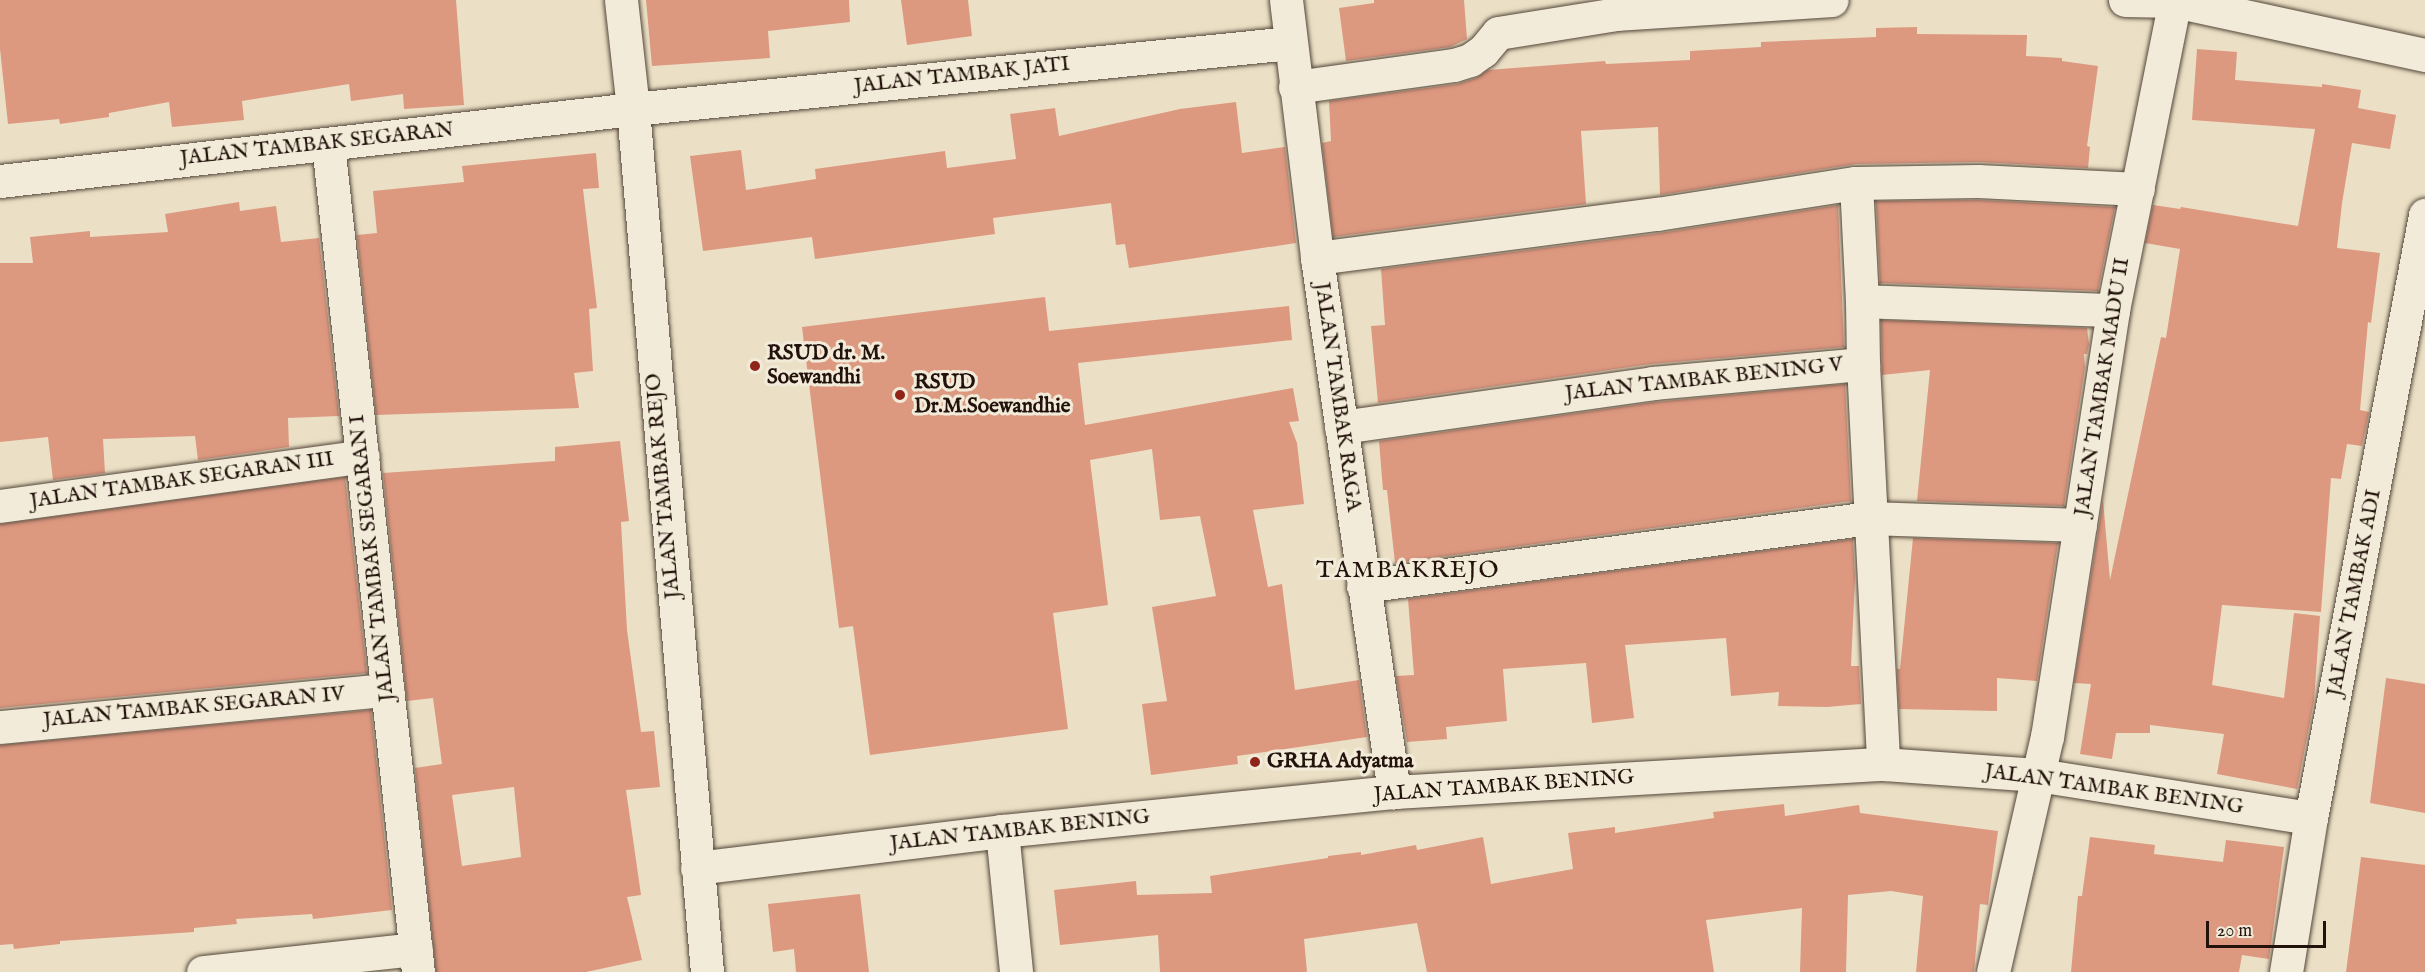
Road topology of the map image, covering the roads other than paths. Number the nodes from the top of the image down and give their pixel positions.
1 (621, 0) edge
2 (1286, 0) edge
3 (1832, 0) edge
4 (2125, 0) edge
5 (2175, 0) edge
6 (1615, 7) edge
7 (1291, 43) junction
8 (2425, 55) edge
9 (1295, 87) junction
10 (633, 109) junction
11 (328, 144) junction
12 (0, 181) edge
13 (1856, 183) junction
14 (2138, 189) junction
15 (2425, 215) edge
16 (1317, 258) junction
17 (1862, 301) junction
18 (2113, 310) junction
19 (1863, 364) junction
20 (1341, 426) junction
21 (363, 456) junction
22 (0, 506) edge
23 (1869, 518) junction
24 (2080, 525) junction
25 (1363, 586) junction
26 (387, 690) junction
27 (0, 727) edge
28 (1883, 764) junction
29 (2038, 775) junction
30 (1394, 792) junction
31 (2311, 818) junction
32 (1002, 831) junction
33 (697, 868) junction
34 (417, 960) edge
35 (203, 972) edge
36 (707, 972) edge
37 (1016, 972) edge
38 (1993, 972) edge
39 (2286, 972) edge

1 - 10 street, JALAN TAMBAK REJO
2 - 7 street, JALAN TAMBAK RAGA
3 - 6 street
4 - 5 street
5 - 8 street
5 - 14 street, JALAN TAMBAK MADU II
6 - 9 street
7 - 9 street, JALAN TAMBAK RAGA
7 - 10 street, JALAN TAMBAK JATI
9 - 16 street, JALAN TAMBAK RAGA
10 - 11 street, JALAN TAMBAK SEGARAN
10 - 33 street, JALAN TAMBAK REJO
11 - 12 street, JALAN TAMBAK SEGARAN
11 - 21 street, JALAN TAMBAK SEGARAN I
13 - 14 street
13 - 16 street
13 - 17 street, JALAN TAMBAK BENING V
14 - 18 street, JALAN TAMBAK MADU II
15 - 31 street, JALAN TAMBAK ADI
16 - 20 street, JALAN TAMBAK RAGA
17 - 18 street
17 - 19 street, JALAN TAMBAK BENING V
18 - 24 street, JALAN TAMBAK MADU II
19 - 20 street, JALAN TAMBAK BENING V
19 - 23 street
20 - 25 street, JALAN TAMBAK RAGA
21 - 22 street, JALAN TAMBAK SEGARAN III
21 - 26 street, JALAN TAMBAK SEGARAN I
23 - 24 street
23 - 25 street
23 - 28 street
24 - 29 street, JALAN TAMBAK MADU II
25 - 30 street, JALAN TAMBAK RAGA
26 - 27 street, JALAN TAMBAK SEGARAN IV
26 - 34 street, JALAN TAMBAK SEGARAN I
28 - 29 street, JALAN TAMBAK BENING
28 - 30 street, JALAN TAMBAK BENING
29 - 31 street, JALAN TAMBAK BENING
29 - 38 street, JALAN TAMBAK MADU II
30 - 32 street, JALAN TAMBAK BENING
31 - 39 street, JALAN TAMBAK ADI
32 - 33 street, JALAN TAMBAK BENING
32 - 37 street
33 - 36 street, JALAN TAMBAK REJO
34 - 35 street

